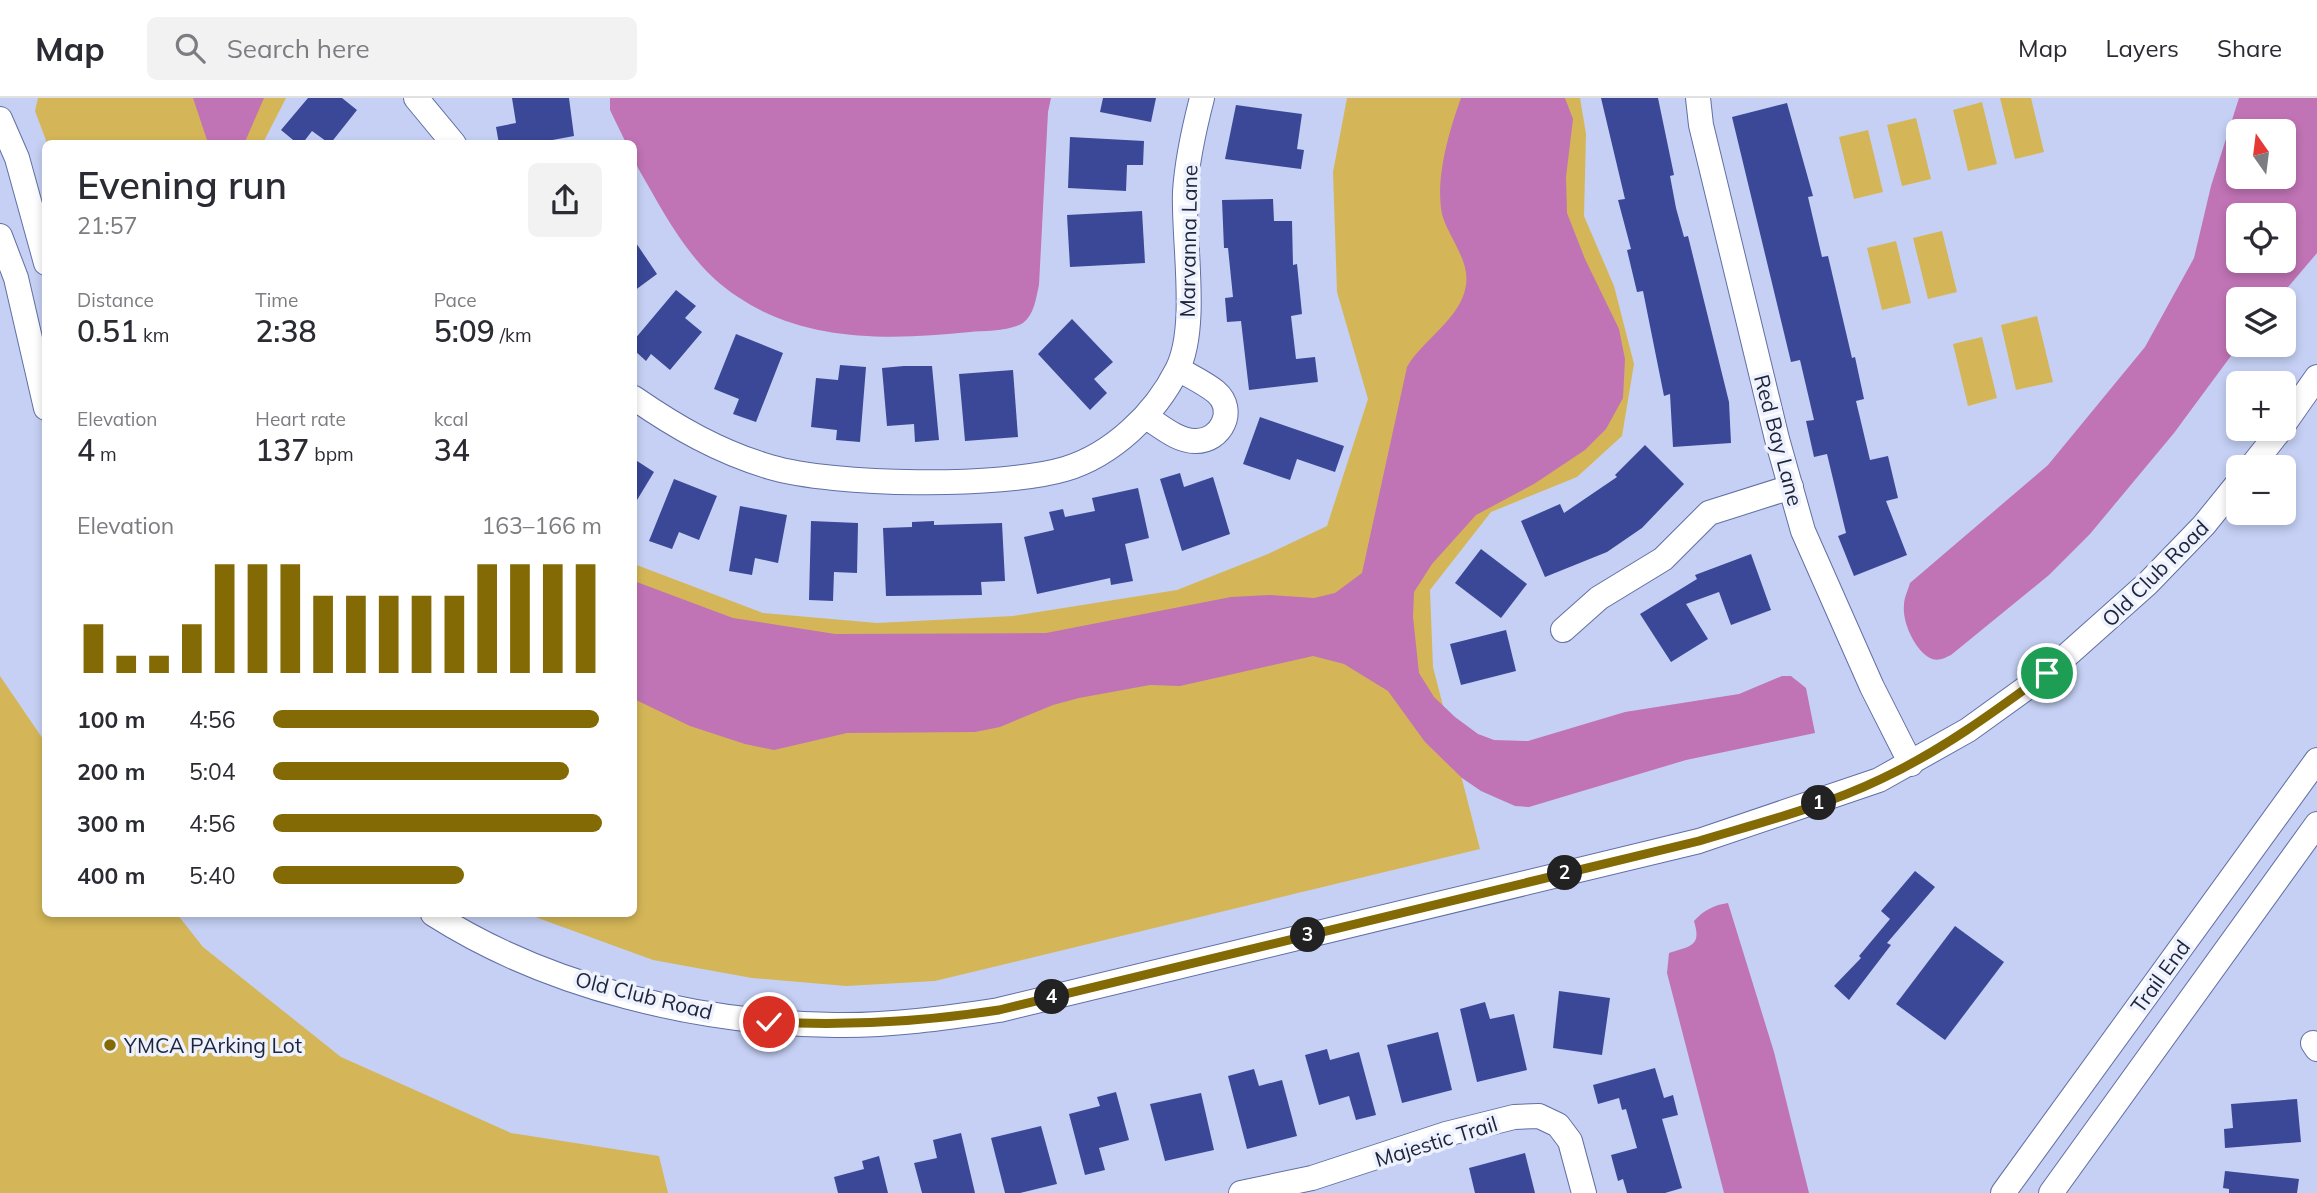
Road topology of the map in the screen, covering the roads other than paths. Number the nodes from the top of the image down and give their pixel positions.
1 (416, 98) edge
2 (1202, 98) edge
3 (1698, 98) edge
4 (0, 119) edge
5 (451, 140) edge
6 (0, 236) edge
7 (42, 249) edge
8 (1178, 369) junction
9 (2317, 377) edge
10 (42, 391) edge
11 (637, 400) edge
12 (2296, 407) edge
13 (1146, 417) junction
14 (2272, 441) edge
15 (2261, 455) edge
16 (1791, 487) junction
17 (2226, 498) edge
18 (1563, 630) dead end
19 (2317, 760) edge
20 (1911, 764) junction
21 (2317, 824) edge
22 (439, 917) edge
23 (1241, 1193) edge
24 (1584, 1193) edge
25 (2003, 1193) edge
26 (2051, 1193) edge

1 - 5 street
2 - 8 street, Marvanna Lane
3 - 16 street, Red Bay Lane
4 - 7 street
6 - 10 street
8 - 13 street, Marvanna Lane
8 - 13 street
9 - 12 street
11 - 13 street, Marvanna Lane
14 - 15 street
16 - 18 street
16 - 20 street, Red Bay Lane
17 - 20 street, Old Club Road
19 - 25 street, Trail End
20 - 22 street, Old Club Road
21 - 26 street, Trail End
23 - 24 street, Majestic Trail

